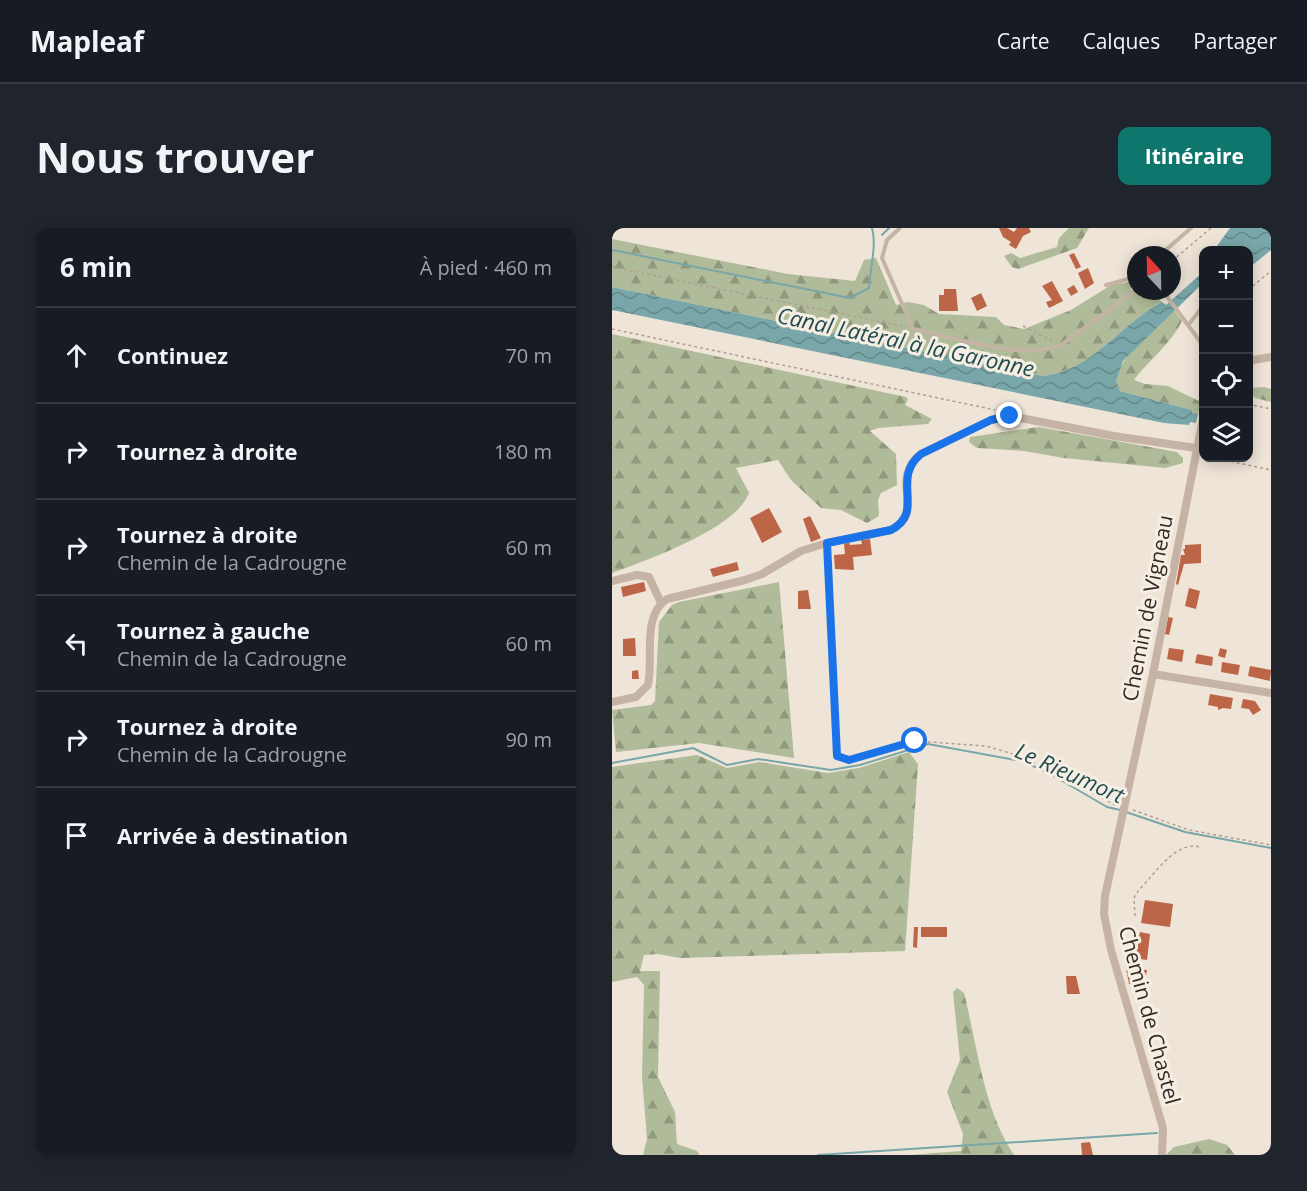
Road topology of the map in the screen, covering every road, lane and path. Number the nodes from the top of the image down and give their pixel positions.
1 (900, 228) edge
2 (1191, 228) edge
3 (1211, 228) edge
4 (1170, 246) edge
5 (1181, 253) edge
6 (612, 267) edge
7 (1271, 271) edge
8 (1127, 279) edge
9 (1106, 285) dead end
10 (1253, 286) edge
11 (1127, 297) edge
12 (1170, 300) edge
13 (1199, 311) edge
14 (1190, 324) junction
15 (1023, 326) dead end
16 (612, 329) edge
17 (913, 329) junction
18 (1199, 340) edge
19 (1061, 345) junction
20 (1271, 357) edge
21 (1253, 360) edge
22 (1253, 405) edge
23 (1271, 409) edge
24 (1010, 416) junction
25 (1198, 452) edge
26 (1232, 462) edge
27 (1271, 470) edge
28 (827, 543) junction
29 (612, 581) edge
30 (661, 603) junction
31 (1153, 674) junction
32 (1271, 693) edge
33 (612, 702) edge
34 (1123, 810) junction
35 (1271, 845) edge
36 (1199, 847) dead end
37 (1135, 916) dead end
38 (1161, 1155) edge

1 - 17 lane
2 - 4 lane
3 - 5 path
6 - 17 path
7 - 10 path
8 - 9 lane
11 - 19 lane
12 - 14 lane
13 - 14 lane
14 - 18 lane
15 - 19 path
16 - 24 path
17 - 19 lane
20 - 21 street
22 - 23 path
24 - 25 street
24 - 28 street
25 - 31 street, Chemin de Vigneau
26 - 27 path
28 - 30 street
28 - 34 path
29 - 30 street
30 - 33 street
31 - 32 street
31 - 34 street, Chemin de Vigneau
34 - 35 path
34 - 38 street, Chemin de Chastel
36 - 37 path

